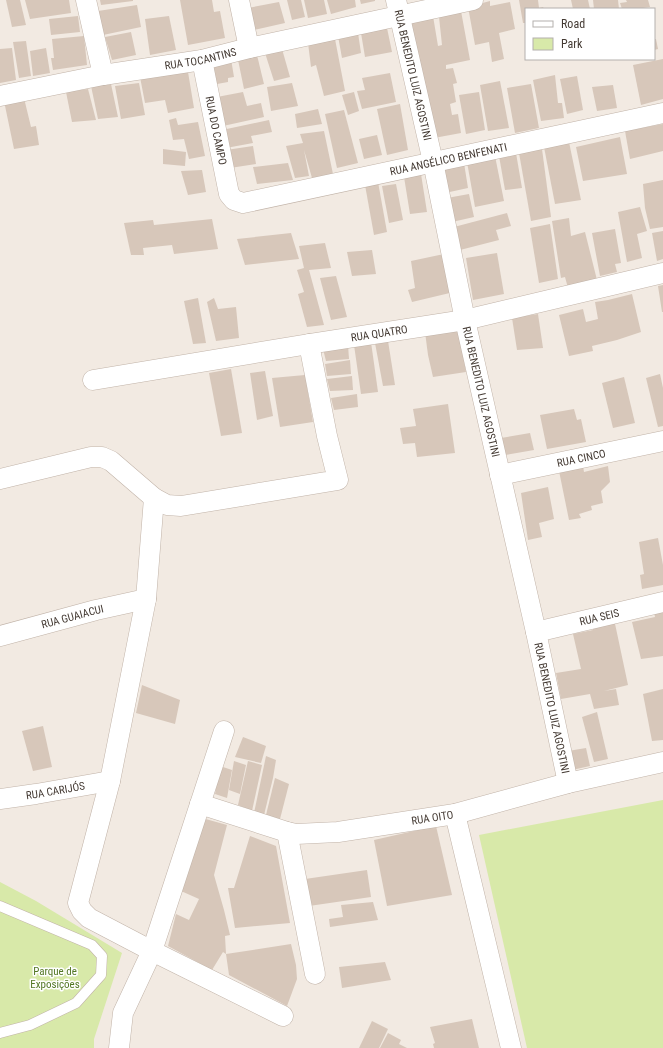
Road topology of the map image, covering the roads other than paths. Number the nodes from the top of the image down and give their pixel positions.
1 (86, 0) edge
2 (239, 0) edge
3 (473, 0) edge
4 (398, 8) edge
5 (249, 48) junction
6 (202, 60) junction
7 (103, 75) junction
8 (0, 96) edge
9 (663, 113) edge
10 (433, 162) junction
11 (234, 200) joint
12 (663, 273) edge
13 (465, 320) junction
14 (309, 344) junction
15 (93, 380) dead end
16 (663, 441) edge
17 (500, 475) junction
18 (0, 479) edge
19 (154, 498) junction
20 (146, 599) junction
21 (663, 602) edge
22 (536, 632) junction
23 (0, 636) edge
24 (224, 731) dead end
25 (663, 762) edge
26 (110, 781) junction
27 (568, 783) junction
28 (0, 799) edge
29 (200, 804) junction
30 (456, 814) junction
31 (286, 832) junction
32 (0, 906) edge
33 (152, 951) junction
34 (315, 974) dead end
35 (283, 1016) dead end
36 (0, 1032) edge
37 (119, 1048) edge
38 (512, 1048) edge

1 - 7 street
2 - 5 street
3 - 4 street, RUA TOCANTINS
4 - 5 street, RUA TOCANTINS
4 - 10 street, RUA BENEDITO LUIZ AGOSTINI
5 - 6 street, RUA TOCANTINS
6 - 7 street, RUA TOCANTINS
6 - 11 street, RUA DO CAMPO
7 - 8 street, RUA TOCANTINS
9 - 10 street, RUA ANGÉLICO BENFENATI
10 - 11 street, RUA ANGÉLICO BENFENATI
10 - 13 street, RUA BENEDITO LUIZ AGOSTINI
12 - 13 street, RUA QUATRO
13 - 14 street, RUA QUATRO
13 - 17 street, RUA BENEDITO LUIZ AGOSTINI
14 - 15 street, RUA QUATRO
14 - 19 street
16 - 17 street, RUA CINCO
17 - 22 street, RUA BENEDITO LUIZ AGOSTINI
18 - 19 street
19 - 20 street
20 - 23 street, RUA GUAIACUI
20 - 26 street
21 - 22 street, RUA SEIS
22 - 27 street, RUA BENEDITO LUIZ AGOSTINI
24 - 29 street
25 - 27 street, RUA OITO
26 - 28 street, RUA CARIJÓS
26 - 33 street
27 - 30 street, RUA OITO
29 - 31 street, RUA OITO
29 - 33 street
30 - 31 street, RUA OITO
30 - 38 street
31 - 34 street
32 - 36 lane
33 - 35 street
33 - 37 street

